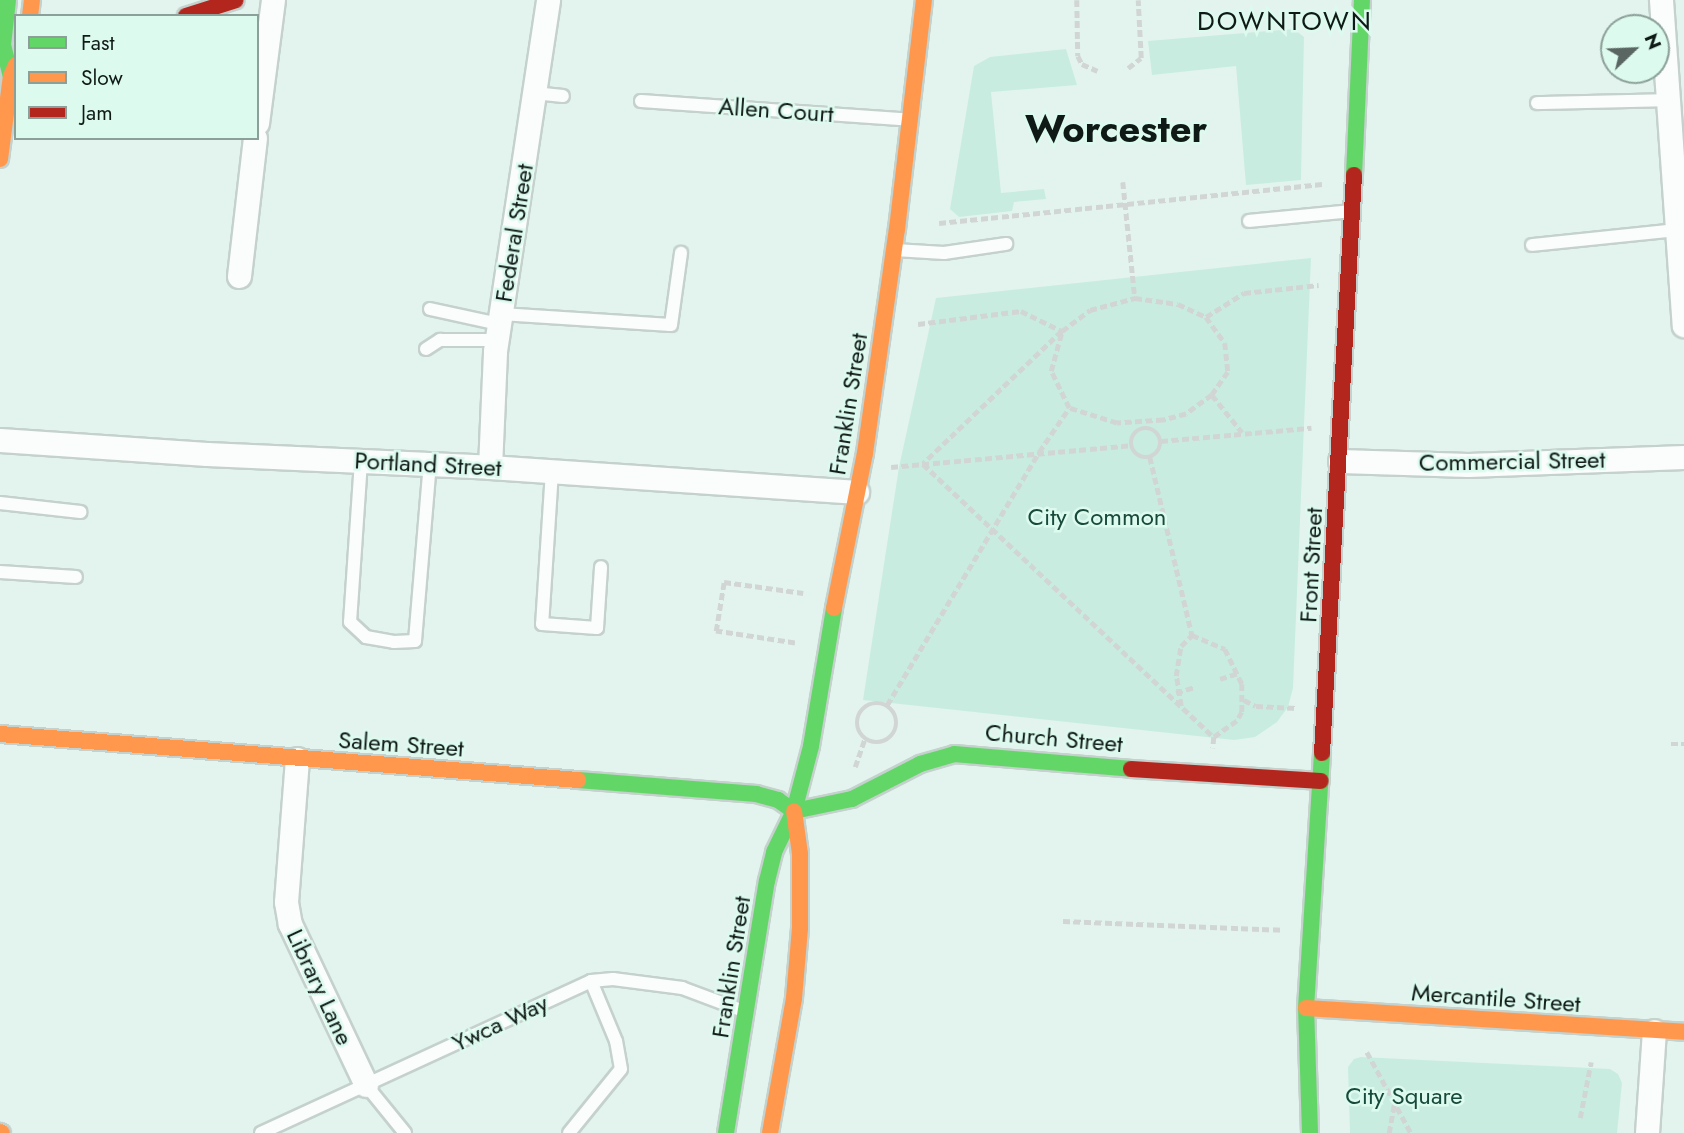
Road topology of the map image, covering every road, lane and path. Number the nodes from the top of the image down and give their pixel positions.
1 (8, 0) edge
2 (236, 0) edge
3 (273, 0) edge
4 (548, 0) edge
5 (924, 0) edge
6 (1077, 0) edge
7 (1138, 0) edge
8 (1362, 0) edge
9 (1661, 0) edge
10 (192, 14) edge
11 (1128, 68) dead end
12 (1097, 71) dead end
13 (11, 74) edge
14 (534, 93) junction
15 (563, 96) dead end
16 (1668, 100) junction
17 (641, 101) dead end
18 (1536, 103) dead end
19 (259, 107) edge
20 (911, 120) junction
21 (256, 140) edge
22 (0, 159) edge
23 (1123, 182) dead end
24 (1322, 184) dead end
25 (1679, 193) edge
26 (1125, 204) junction
27 (1352, 211) junction
28 (1249, 221) dead end
29 (939, 223) dead end
30 (1678, 230) junction
31 (1006, 244) dead end
32 (1532, 245) dead end
33 (894, 250) junction
34 (681, 253) dead end
35 (239, 276) dead end
36 (1319, 285) dead end
37 (1135, 298) junction
38 (430, 309) dead end
39 (1206, 317) junction
40 (918, 324) dead end
41 (1684, 325) edge
42 (499, 326) junction
43 (1062, 331) junction
44 (426, 349) dead end
45 (1212, 395) junction
46 (1069, 408) junction
47 (1144, 426) junction
48 (1311, 428) dead end
49 (1242, 433) junction
50 (0, 440) edge
51 (1161, 441) junction
52 (1131, 445) junction
53 (1039, 452) junction
54 (1150, 457) junction
55 (1684, 457) edge
56 (361, 461) junction
57 (1340, 461) junction
58 (430, 464) junction
59 (923, 464) junction
60 (490, 467) junction
61 (883, 468) dead end
62 (552, 471) junction
63 (857, 492) junction
64 (0, 503) edge
65 (80, 512) dead end
66 (993, 529) junction
67 (601, 567) dead end
68 (0, 572) edge
69 (76, 577) dead end
70 (803, 593) dead end
71 (1192, 635) junction
72 (794, 643) dead end
73 (1238, 673) junction
74 (1220, 679) dead end
75 (1195, 687) dead end
76 (1176, 693) junction
77 (1244, 699) junction
78 (887, 705) junction
79 (1181, 707) junction
80 (1297, 708) dead end
81 (0, 734) edge
82 (1214, 737) junction
83 (865, 738) junction
84 (1671, 744) dead end
85 (1684, 744) edge
86 (1212, 754) dead end
87 (297, 759) junction
88 (855, 767) dead end
89 (1321, 781) junction
90 (794, 811) junction
91 (1063, 922) dead end
92 (1283, 930) dead end
93 (591, 981) junction
94 (1306, 1008) junction
95 (747, 1013) junction
96 (1654, 1031) junction
97 (1684, 1032) edge
98 (1367, 1052) dead end
99 (1591, 1062) dead end
100 (366, 1085) junction
101 (1395, 1103) junction
102 (1580, 1118) dead end
103 (261, 1133) edge
104 (405, 1133) edge
105 (569, 1133) edge
106 (726, 1133) edge
107 (770, 1133) edge
108 (1310, 1133) edge
109 (1389, 1133) edge
110 (1410, 1133) edge
111 (1647, 1133) edge

1 - 13 main road
2 - 10 main road
3 - 19 street
4 - 14 street, Federal Street
5 - 20 main road, Franklin Street
6 - 12 path
7 - 11 path
8 - 27 main road, Front Street
9 - 16 street
13 - 22 main road
14 - 15 lane
14 - 42 street, Federal Street
16 - 18 lane
16 - 25 street
17 - 20 lane, Allen Court
20 - 33 main road, Franklin Street
21 - 35 street
23 - 26 path
24 - 26 path
25 - 30 street
26 - 29 path
26 - 37 path
27 - 28 lane
27 - 57 main road, Front Street
30 - 32 lane
30 - 41 street
31 - 33 lane
33 - 63 main road, Franklin Street
34 - 42 lane
36 - 39 path
37 - 39 path
37 - 43 path
38 - 42 lane
39 - 45 path
40 - 43 path
42 - 44 lane
42 - 60 street, Federal Street
43 - 46 path
43 - 59 path
45 - 47 path
45 - 49 path
46 - 47 path
46 - 53 path
47 - 51 path
47 - 52 path
48 - 49 path
49 - 51 path
50 - 56 street, Portland Street
51 - 54 path
52 - 53 path
52 - 54 path
53 - 59 path
53 - 66 path
54 - 71 path
55 - 57 street, Commercial Street
56 - 58 street, Portland Street
56 - 58 lane
57 - 89 main road, Front Street
58 - 60 street, Portland Street
59 - 61 path
59 - 66 path
60 - 62 street, Portland Street
62 - 63 street, Portland Street
62 - 67 lane
63 - 90 main road, Franklin Street
64 - 65 lane
66 - 78 path
66 - 79 path
68 - 69 lane
70 - 72 path
71 - 73 path
71 - 76 path
73 - 74 path
73 - 77 path
75 - 76 path
76 - 79 path
77 - 80 path
77 - 82 path
78 - 83 path
78 - 83 path
79 - 82 path
81 - 87 main road, Salem Street
82 - 86 path
83 - 88 path
84 - 85 path
87 - 90 main road, Salem Street
87 - 100 street, Library Lane
89 - 90 main road, Church Street
89 - 94 main road, Front Street
90 - 95 main road, Franklin Street
90 - 107 main road, Franklin Street
91 - 92 path
93 - 95 lane, Ywca Way
93 - 100 lane, Ywca Way
93 - 105 lane
94 - 96 main road, Mercantile Street
94 - 108 main road, Front Street
95 - 106 main road, Franklin Street
96 - 97 main road, Mercantile Street
96 - 111 street
98 - 101 path
99 - 102 path
100 - 103 lane, Ywca Way
100 - 104 lane
101 - 109 path
101 - 110 path

